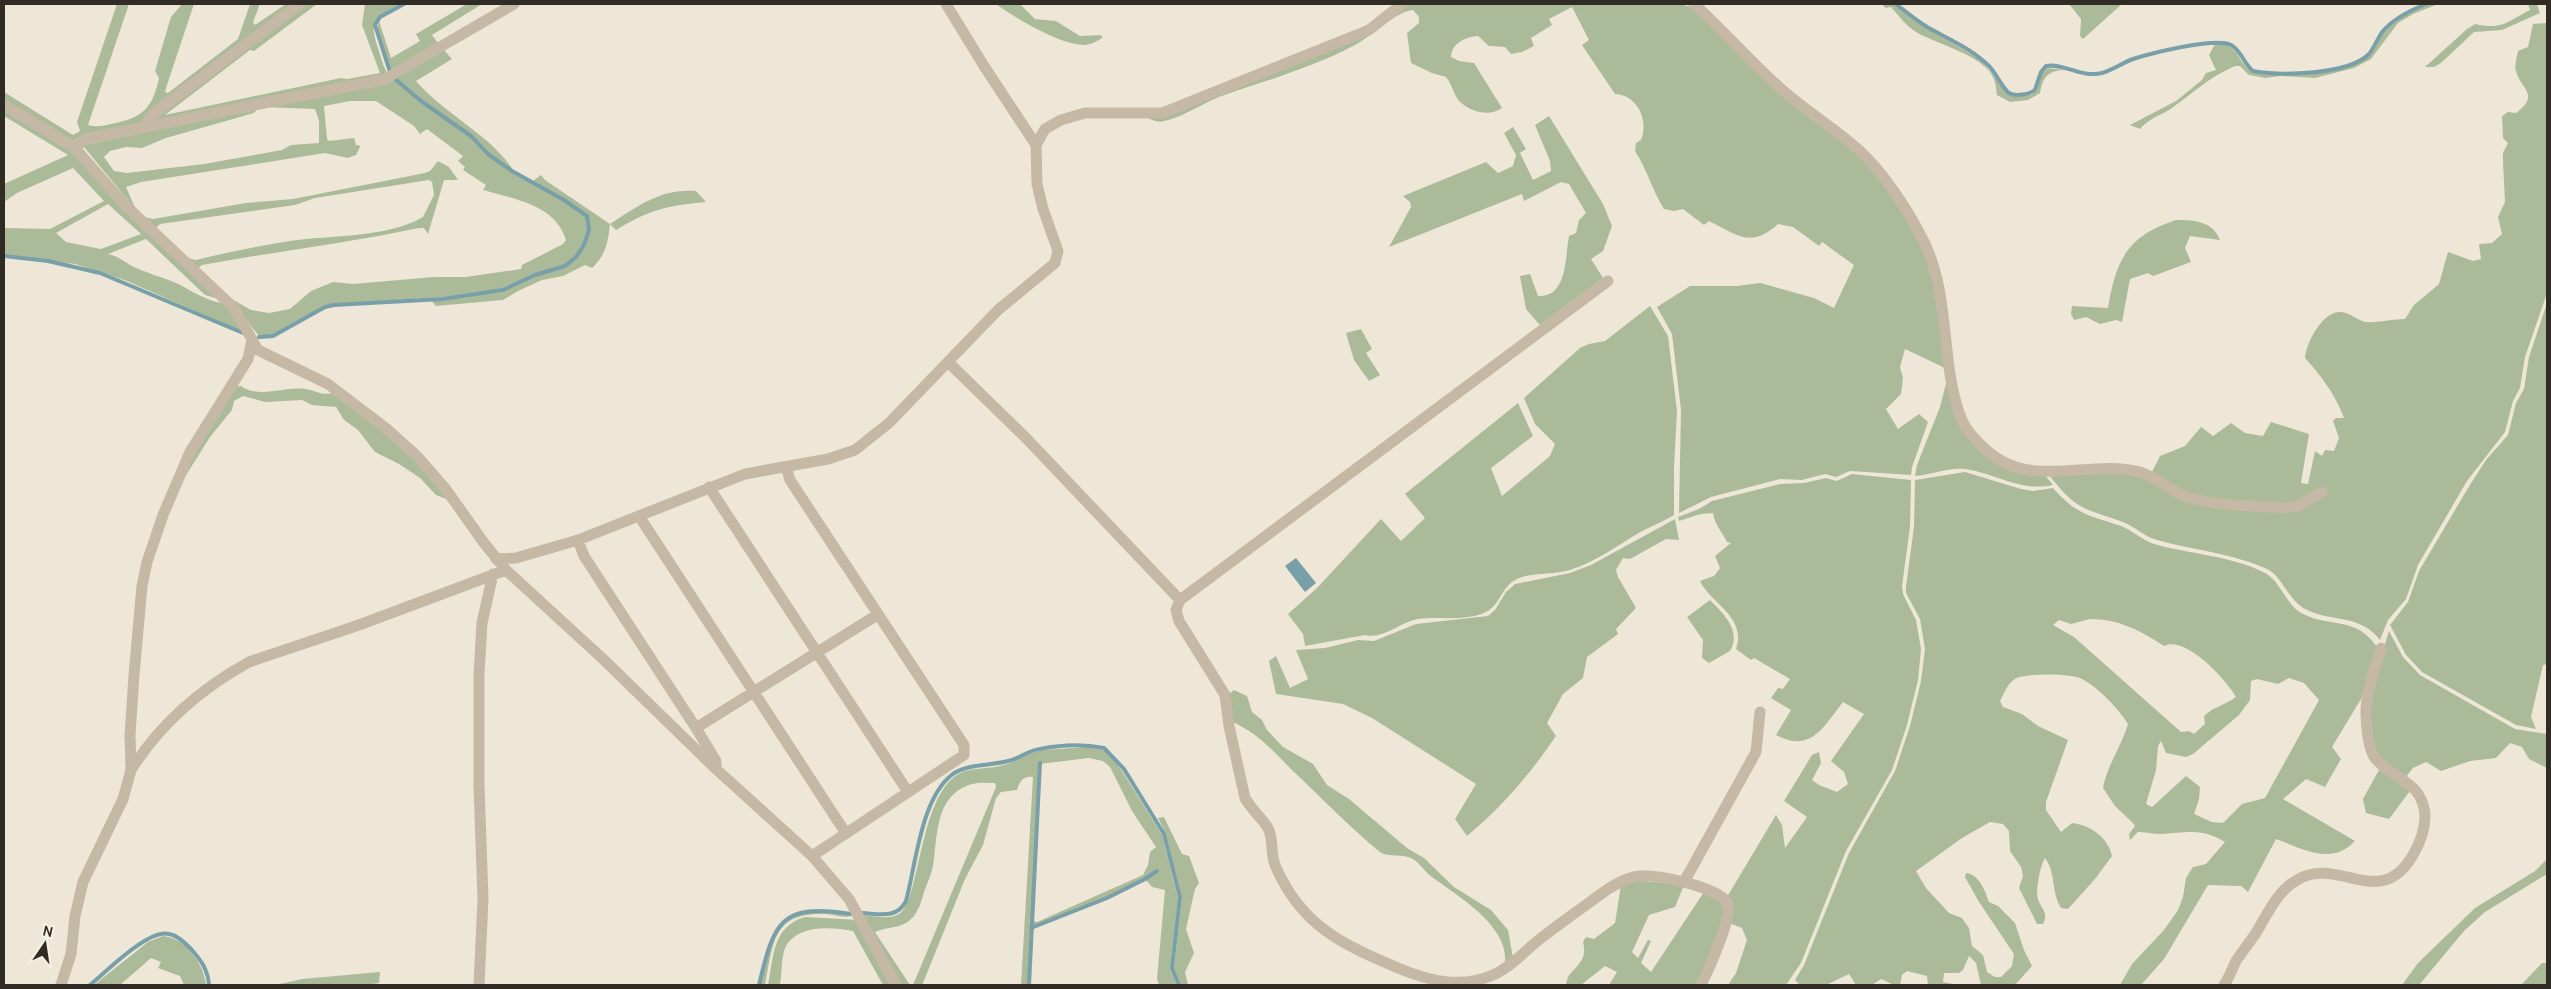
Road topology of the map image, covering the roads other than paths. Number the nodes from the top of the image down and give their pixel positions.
1 (300, 4) edge
2 (514, 4) edge
3 (946, 4) edge
4 (1402, 4) edge
5 (1694, 4) edge
6 (4, 105) edge
7 (144, 126) junction
8 (1036, 145) junction
9 (75, 148) junction
10 (1608, 281) dead end
11 (252, 340) junction
12 (949, 363) junction
13 (786, 468) junction
14 (709, 488) junction
15 (2322, 492) dead end
16 (639, 516) junction
17 (578, 540) junction
18 (496, 559) junction
19 (506, 570) junction
20 (494, 574) junction
21 (1180, 600) junction
22 (877, 616) junction
23 (2381, 648) dead end
24 (817, 652) junction
25 (754, 692) junction
26 (1760, 712) dead end
27 (696, 728) junction
28 (716, 769) junction
29 (131, 770) junction
30 (908, 792) junction
31 (845, 832) junction
32 (812, 856) junction
33 (1684, 882) junction
34 (60, 985) edge
35 (479, 985) edge
36 (896, 985) edge
37 (1701, 985) edge
38 (2224, 985) edge

1 - 7 street
2 - 7 street
3 - 8 street
4 - 8 street
5 - 15 street
6 - 9 street
7 - 9 street
8 - 12 street
9 - 11 street
10 - 21 street
11 - 18 street
11 - 29 street
12 - 13 street
12 - 21 street
13 - 14 street
13 - 22 street
14 - 16 street
14 - 24 street
16 - 17 street
16 - 25 street
17 - 18 street
17 - 27 street
18 - 19 street
19 - 20 street
19 - 28 street
20 - 29 street
20 - 35 street
21 - 33 street
22 - 24 street
22 - 30 street
23 - 38 street
24 - 25 street
24 - 30 street
25 - 27 street
25 - 31 street
26 - 33 street
27 - 28 street
28 - 32 street
29 - 34 street
30 - 31 street
31 - 32 street
32 - 36 street
33 - 37 street

